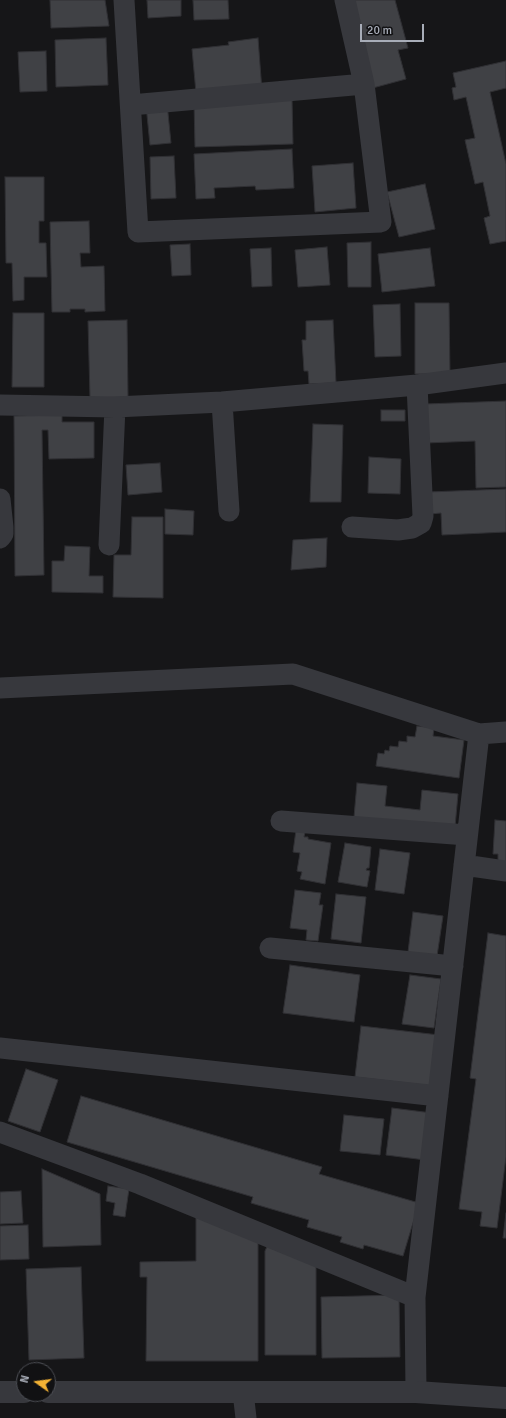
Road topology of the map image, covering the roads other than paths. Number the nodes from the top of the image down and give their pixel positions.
1 (124, 0) edge
2 (345, 0) edge
3 (364, 84) junction
4 (131, 105) junction
5 (506, 372) edge
6 (417, 385) junction
7 (222, 402) junction
8 (0, 405) edge
9 (115, 407) junction
10 (0, 498) edge
11 (229, 511) dead end
12 (352, 527) dead end
13 (0, 538) edge
14 (109, 545) dead end
15 (0, 688) edge
16 (506, 732) edge
17 (479, 734) junction
18 (281, 822) dead end
19 (468, 834) junction
20 (464, 865) junction
21 (506, 871) edge
22 (270, 948) dead end
23 (453, 966) junction
24 (0, 1048) edge
25 (438, 1096) junction
26 (0, 1132) edge
27 (415, 1297) junction
28 (0, 1392) edge
29 (16, 1392) edge
30 (56, 1392) edge
31 (243, 1392) junction
32 (416, 1392) junction
33 (506, 1398) edge
34 (246, 1418) edge

1 - 4 street
2 - 3 street
3 - 4 street
3 - 4 street
5 - 6 street
6 - 7 street
6 - 12 street
7 - 9 street
7 - 11 street
8 - 9 street
9 - 14 street
10 - 13 street
15 - 17 street
16 - 17 street
17 - 19 street
18 - 19 street
19 - 20 street
20 - 21 street
20 - 23 street
22 - 23 street
23 - 25 street
24 - 25 street
25 - 27 street
26 - 27 street
27 - 32 street
28 - 29 street
30 - 31 street
31 - 32 street
31 - 34 street
32 - 33 street

